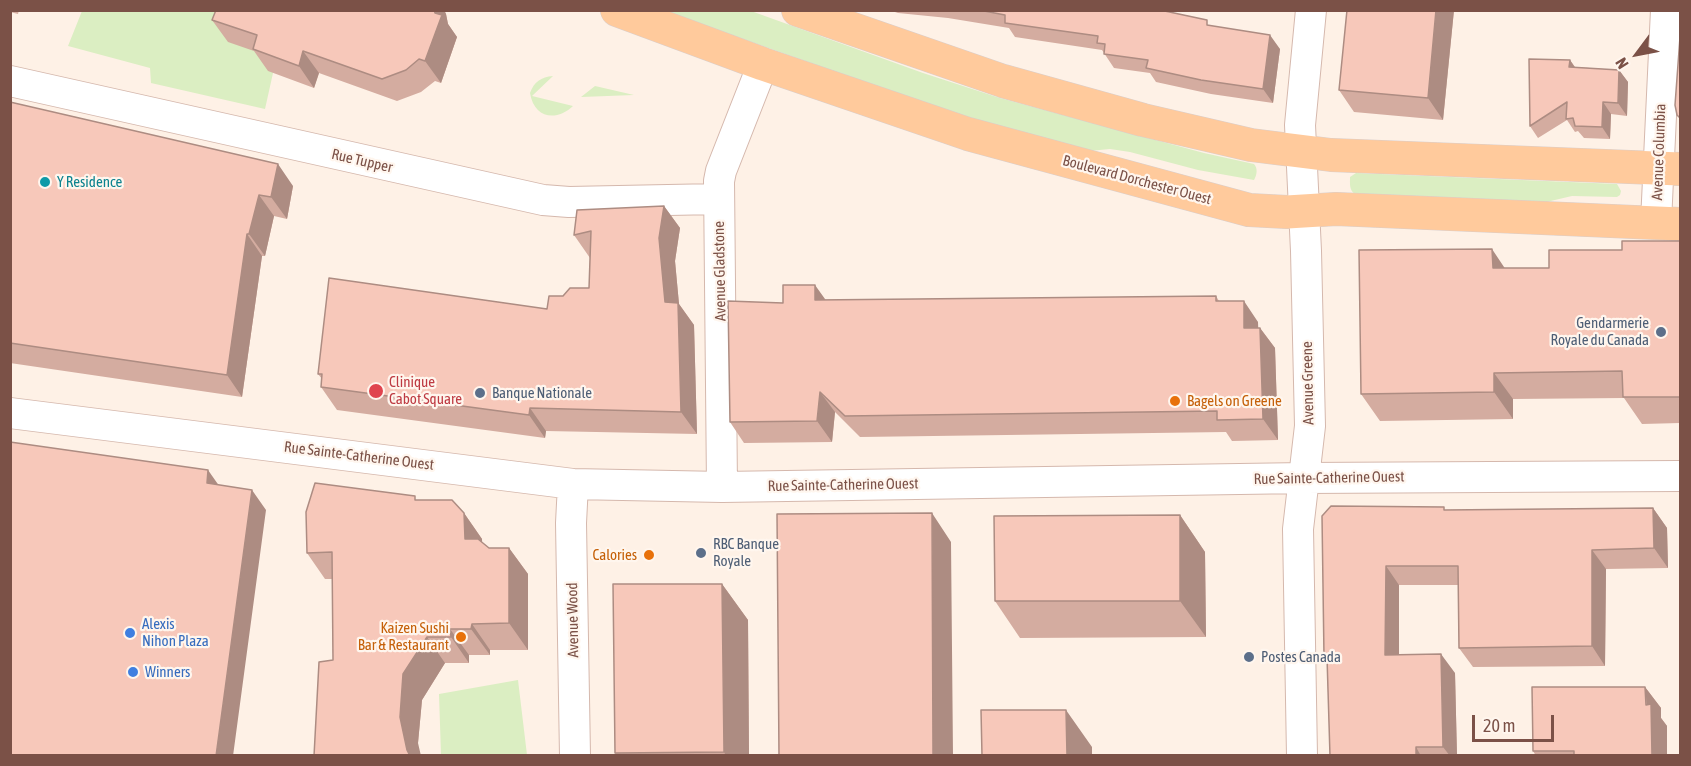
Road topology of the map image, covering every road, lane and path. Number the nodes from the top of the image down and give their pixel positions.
1 (617, 10) edge
2 (798, 10) edge
3 (1311, 10) edge
4 (1666, 10) edge
5 (764, 64) junction
6 (10, 81) edge
7 (1300, 152) junction
8 (1669, 168) edge
9 (718, 199) junction
10 (1304, 211) junction
11 (1668, 223) edge
12 (10, 413) edge
13 (1680, 476) edge
14 (1304, 478) junction
15 (573, 484) junction
16 (722, 487) junction
17 (575, 756) edge
18 (1302, 756) edge

1 - 5 main road, Boulevard Dorchester Ouest
2 - 7 main road
3 - 7 street, Avenue Greene
4 - 8 street, Avenue Columbia
5 - 9 street, Avenue Gladstone
5 - 10 main road, Boulevard Dorchester Ouest
6 - 9 street, Rue Tupper
7 - 8 main road
7 - 10 street, Avenue Greene
8 - 11 street, Avenue Columbia
9 - 16 street, Avenue Gladstone
10 - 11 main road, Boulevard Dorchester Ouest
10 - 14 street, Avenue Greene
12 - 15 street, Rue Sainte-Catherine Ouest
13 - 14 street, Rue Sainte-Catherine Ouest
14 - 16 street, Rue Sainte-Catherine Ouest
14 - 18 street, Avenue Greene
15 - 16 street, Rue Sainte-Catherine Ouest
15 - 17 street, Avenue Wood

